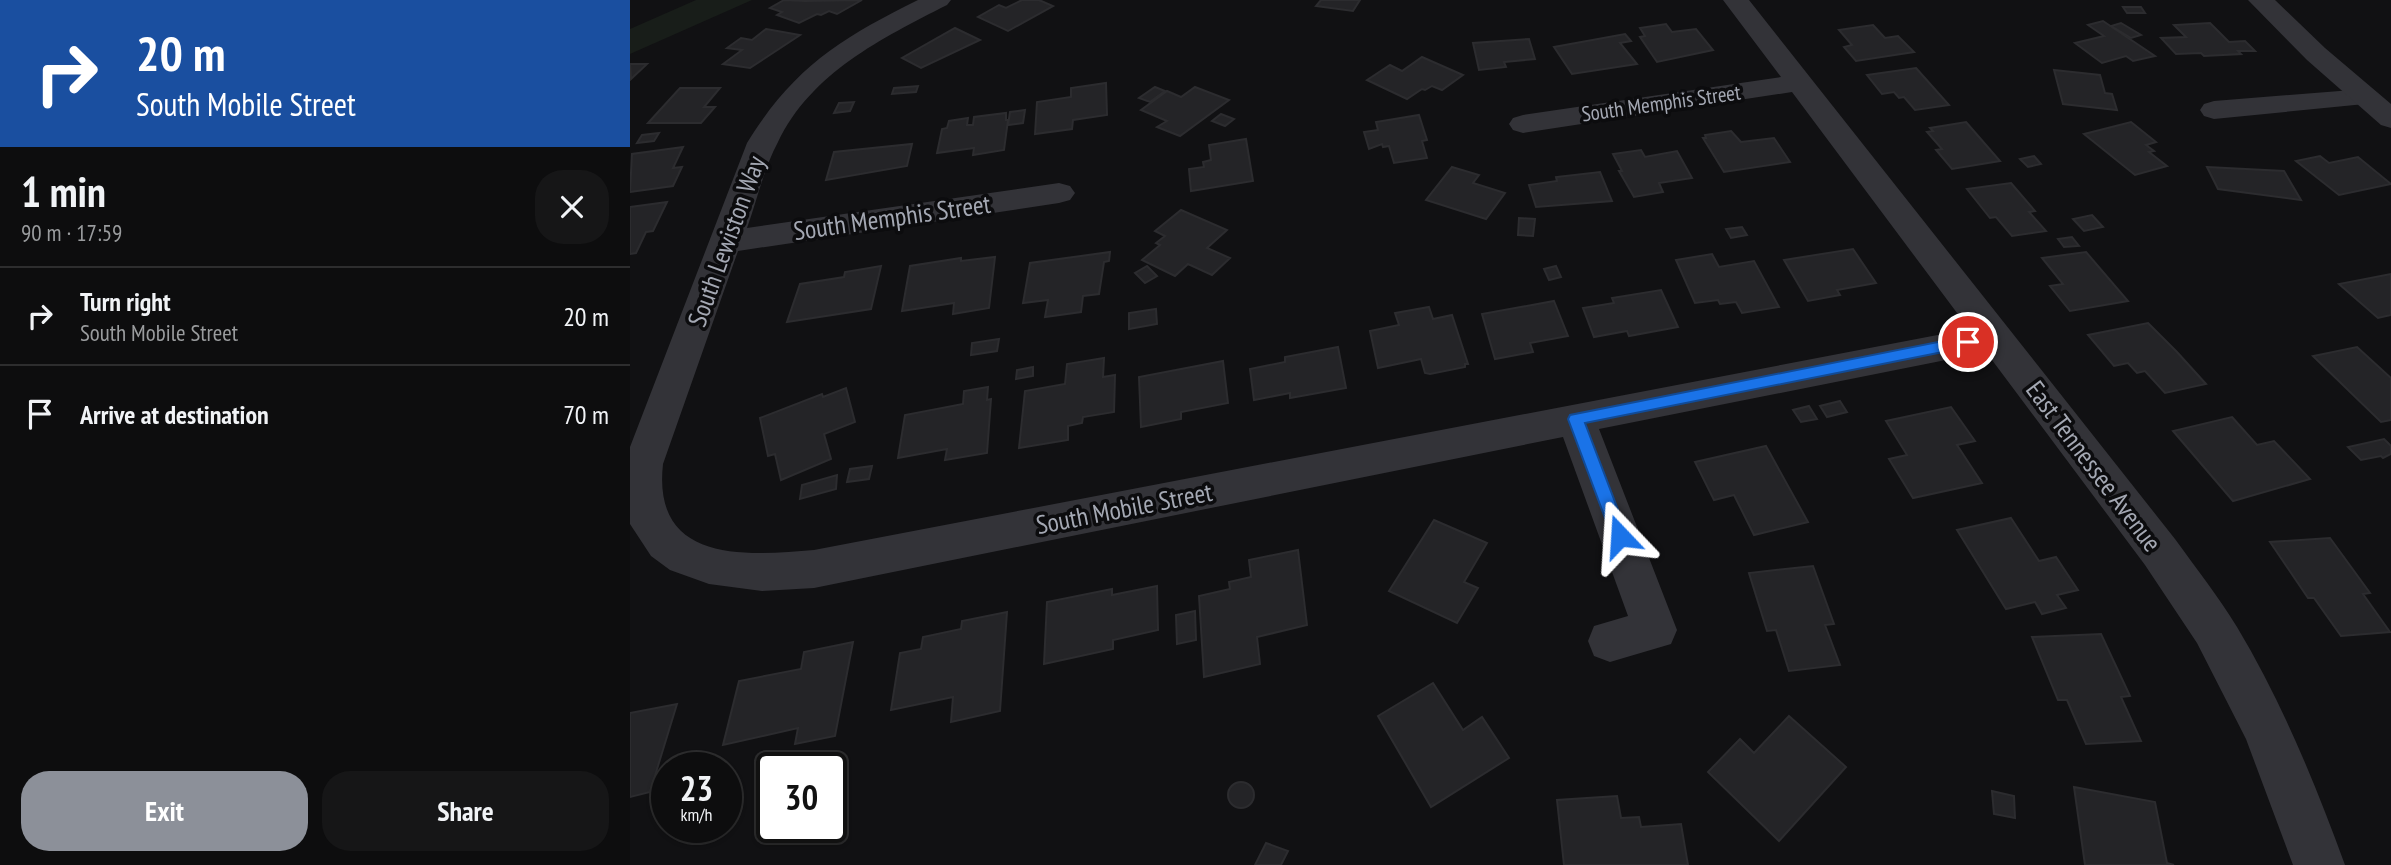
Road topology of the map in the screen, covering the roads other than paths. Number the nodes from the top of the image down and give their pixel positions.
1 (938, 0) edge
2 (1736, 0) edge
3 (2261, 0) edge
4 (1800, 83) junction
5 (2365, 97) junction
6 (2214, 110) dead end
7 (2391, 119) edge
8 (1523, 124) dead end
9 (1059, 193) dead end
10 (725, 242) junction
11 (1994, 337) junction
12 (1576, 419) junction
13 (674, 552) joint
14 (1610, 641) dead end
15 (2319, 865) edge

1 - 10 street, South Lewiston Way
2 - 4 street, East Tennessee Avenue
3 - 5 street
4 - 8 street, South Memphis Street
4 - 11 street, East Tennessee Avenue
5 - 6 street
5 - 7 street
9 - 10 street, South Memphis Street
10 - 13 street, South Lewiston Way
11 - 12 street, South Mobile Street
11 - 15 street, East Tennessee Avenue
12 - 13 street, South Mobile Street
12 - 14 street

